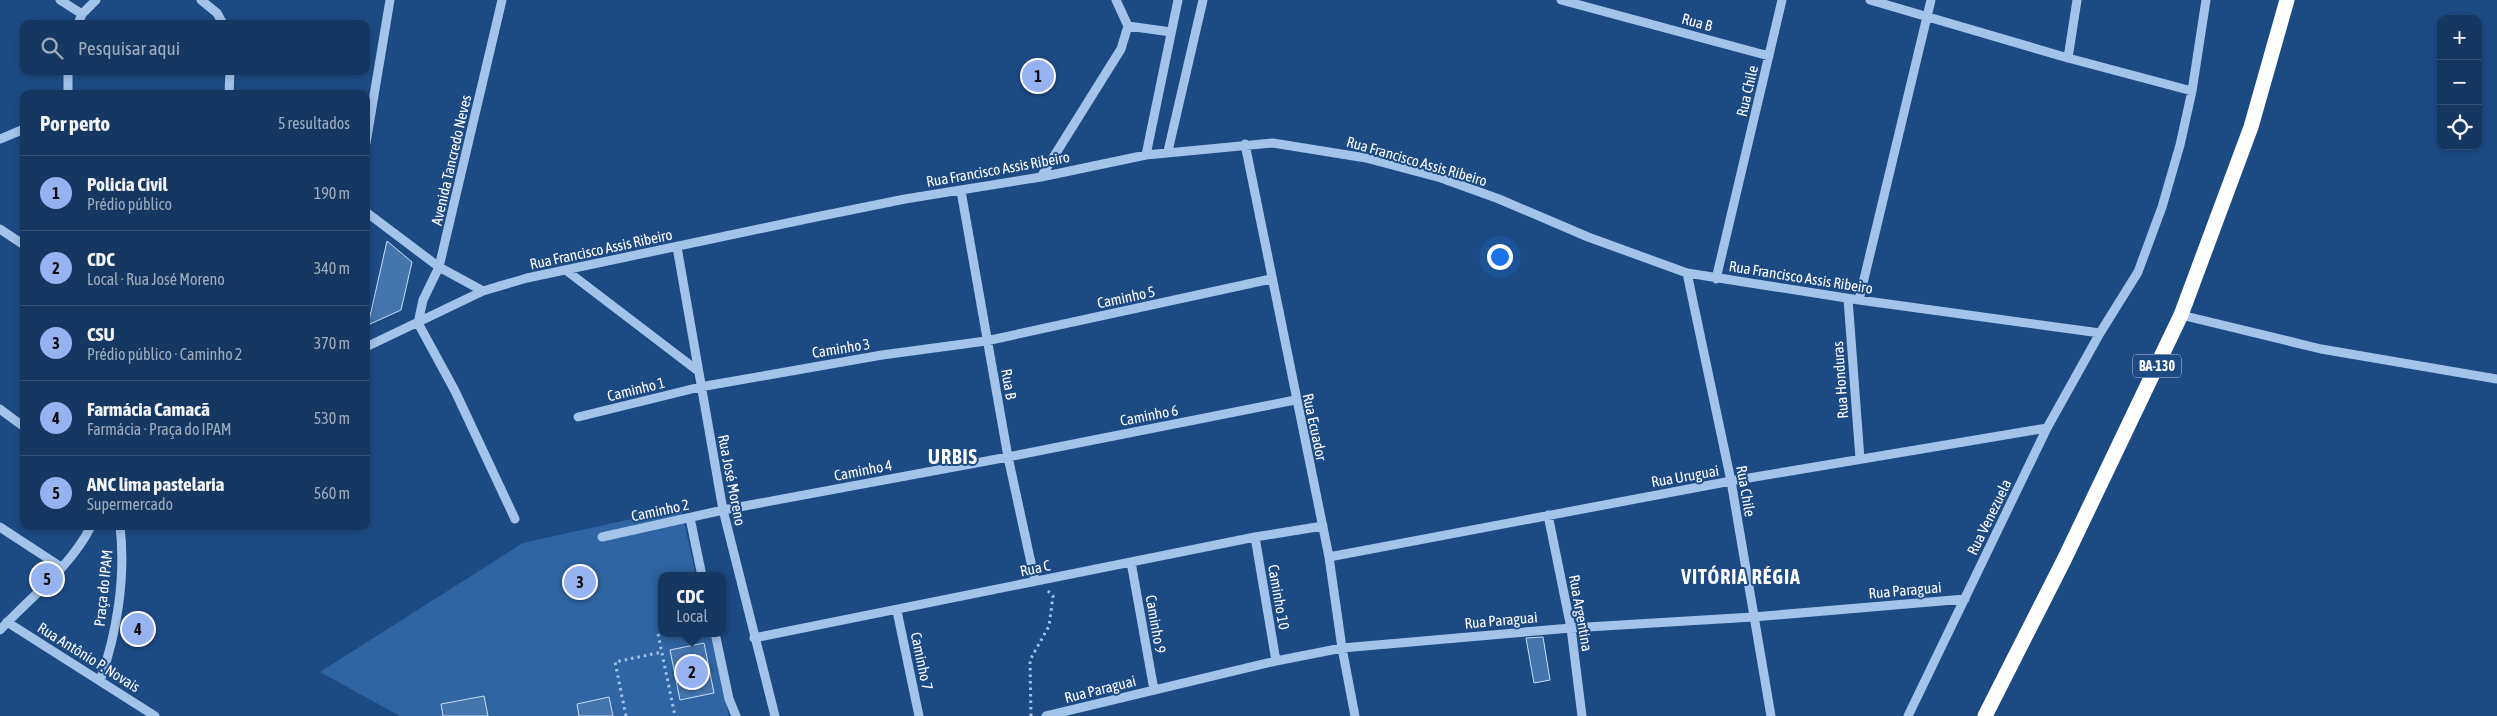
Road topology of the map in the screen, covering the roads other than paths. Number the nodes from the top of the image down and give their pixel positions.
1 (60, 0) edge
2 (96, 0) edge
3 (201, 0) edge
4 (390, 0) edge
5 (502, 0) edge
6 (1116, 0) edge
7 (1178, 0) edge
8 (1203, 0) edge
9 (1561, 0) edge
10 (1782, 0) edge
11 (1870, 0) edge
12 (1931, 0) edge
13 (2076, 0) edge
14 (2206, 0) edge
15 (2287, 0) edge
16 (82, 14) junction
17 (1927, 18) junction
18 (80, 20) edge
19 (221, 20) edge
20 (1128, 26) junction
21 (1171, 32) junction
22 (1769, 56) junction
23 (2068, 58) junction
24 (68, 75) edge
25 (230, 75) edge
26 (68, 90) edge
27 (229, 90) edge
28 (2192, 91) junction
29 (370, 119) edge
30 (20, 131) edge
31 (0, 139) edge
32 (1244, 144) junction
33 (1168, 151) junction
34 (1146, 155) junction
35 (1041, 177) junction
36 (961, 191) junction
37 (370, 215) edge
38 (0, 229) edge
39 (20, 242) edge
40 (677, 247) junction
41 (440, 267) junction
42 (567, 271) junction
43 (1687, 272) junction
44 (1271, 279) junction
45 (1716, 279) junction
46 (483, 291) junction
47 (1848, 299) junction
48 (1859, 300) junction
49 (2181, 315) junction
50 (418, 323) junction
51 (2100, 333) junction
52 (986, 341) junction
53 (370, 345) edge
54 (698, 371) junction
55 (2497, 379) edge
56 (700, 386) junction
57 (1296, 400) junction
58 (0, 409) edge
59 (578, 417) dead end
60 (20, 424) edge
61 (2047, 428) junction
62 (1008, 457) junction
63 (1860, 459) junction
64 (1731, 481) junction
65 (723, 510) junction
66 (1548, 515) junction
67 (690, 518) junction
68 (515, 519) dead end
69 (1323, 526) junction
70 (0, 527) edge
71 (88, 530) edge
72 (120, 530) edge
73 (602, 537) dead end
74 (1255, 537) junction
75 (1329, 557) junction
76 (1131, 562) junction
77 (61, 567) junction
78 (701, 572) edge
79 (1035, 582) junction
80 (1965, 599) junction
81 (897, 611) junction
82 (1753, 616) junction
83 (8, 622) junction
84 (1572, 628) junction
85 (0, 630) edge
86 (716, 637) edge
87 (754, 638) junction
88 (1342, 648) junction
89 (1276, 661) junction
90 (100, 681) junction
91 (1154, 690) junction
92 (155, 716) edge
93 (736, 716) edge
94 (775, 716) edge
95 (919, 716) edge
96 (1046, 716) edge
97 (1355, 716) edge
98 (1582, 716) edge
99 (1771, 716) edge
100 (1908, 716) edge
101 (1985, 716) edge

1 - 16 street
2 - 16 street
3 - 19 street
4 - 29 street
5 - 41 street, Avenida Tancredo Neves
6 - 20 street
7 - 21 street
8 - 33 street
9 - 22 street, Rua B
10 - 22 street, Rua Chile
11 - 17 street
12 - 17 street
13 - 23 street
14 - 28 street, Rua Venezuela
15 - 49 highway, BA-130
16 - 18 street
17 - 23 street
17 - 48 street
20 - 21 street
20 - 35 street
21 - 34 street
22 - 45 street, Rua Chile
23 - 28 street
24 - 26 street
25 - 27 street
28 - 51 street, Rua Venezuela
30 - 31 street
32 - 33 street, Rua Francisco Assis Ribeiro
32 - 43 street, Rua Francisco Assis Ribeiro
32 - 44 street, Rua Ecuador
33 - 34 street, Rua Francisco Assis Ribeiro
34 - 35 street, Rua Francisco Assis Ribeiro
35 - 36 street, Rua Francisco Assis Ribeiro
36 - 40 street, Rua Francisco Assis Ribeiro
36 - 52 street, Rua B
37 - 41 street
38 - 39 street
40 - 42 street, Rua Francisco Assis Ribeiro
40 - 54 street, Rua José Moreno
41 - 46 street
41 - 50 street, Avenida Tancredo Neves
42 - 46 street, Rua Francisco Assis Ribeiro
42 - 54 street
43 - 45 street, Rua Francisco Assis Ribeiro
43 - 64 street, Rua Chile
44 - 52 street, Caminho 5
44 - 57 street, Rua Ecuador
45 - 47 street, Rua Francisco Assis Ribeiro
46 - 50 street, Rua Francisco Assis Ribeiro
47 - 48 street, Rua Francisco Assis Ribeiro
47 - 63 street, Rua Honduras
48 - 51 street, Rua Francisco Assis Ribeiro
49 - 55 street
49 - 101 highway, BA-130
50 - 53 street, Rua Francisco Assis Ribeiro
50 - 68 street
51 - 61 street, Rua Venezuela
52 - 56 street, Caminho 3
52 - 62 street, Rua B
54 - 56 street, Rua José Moreno
56 - 59 street, Caminho 1
56 - 65 street, Rua José Moreno
57 - 62 street, Caminho 6
57 - 69 street, Rua Ecuador
58 - 60 street
61 - 63 street, Rua Uruguai
61 - 80 street, Rua Venezuela
62 - 65 street, Caminho 4
62 - 79 street, Rua B
63 - 64 street, Rua Uruguai
64 - 66 street, Rua Uruguai
64 - 82 street, Rua Chile
65 - 67 street, Caminho 2
65 - 87 street, Rua José Moreno
66 - 75 street, Rua Uruguai
66 - 84 street, Rua Argentina
67 - 73 street, Caminho 2
67 - 78 street
69 - 74 street, Rua C
69 - 75 street, Rua Ecuador
70 - 77 street
71 - 77 street
72 - 90 street, Praça do IPAM
74 - 76 street, Rua C
74 - 89 street, Caminho 10
75 - 88 street, Rua Ecuador
76 - 79 street, Rua C
76 - 91 street, Caminho 9
77 - 83 street
79 - 81 street, Rua C
80 - 82 street, Rua Paraguai
80 - 100 street, Rua Venezuela
81 - 87 street, Rua C
81 - 95 street, Caminho 7
82 - 84 street, Rua Paraguai
82 - 99 street, Rua Chile
83 - 85 street
83 - 90 street, Rua Antônio P. Novais
84 - 88 street, Rua Paraguai
84 - 98 street, Rua Argentina
86 - 93 street
87 - 94 street, Rua José Moreno
88 - 89 street, Rua Paraguai
88 - 97 street, Rua Ecuador
89 - 91 street, Rua Paraguai
90 - 92 street, Rua Antônio P. Novais
91 - 96 street, Rua Paraguai

